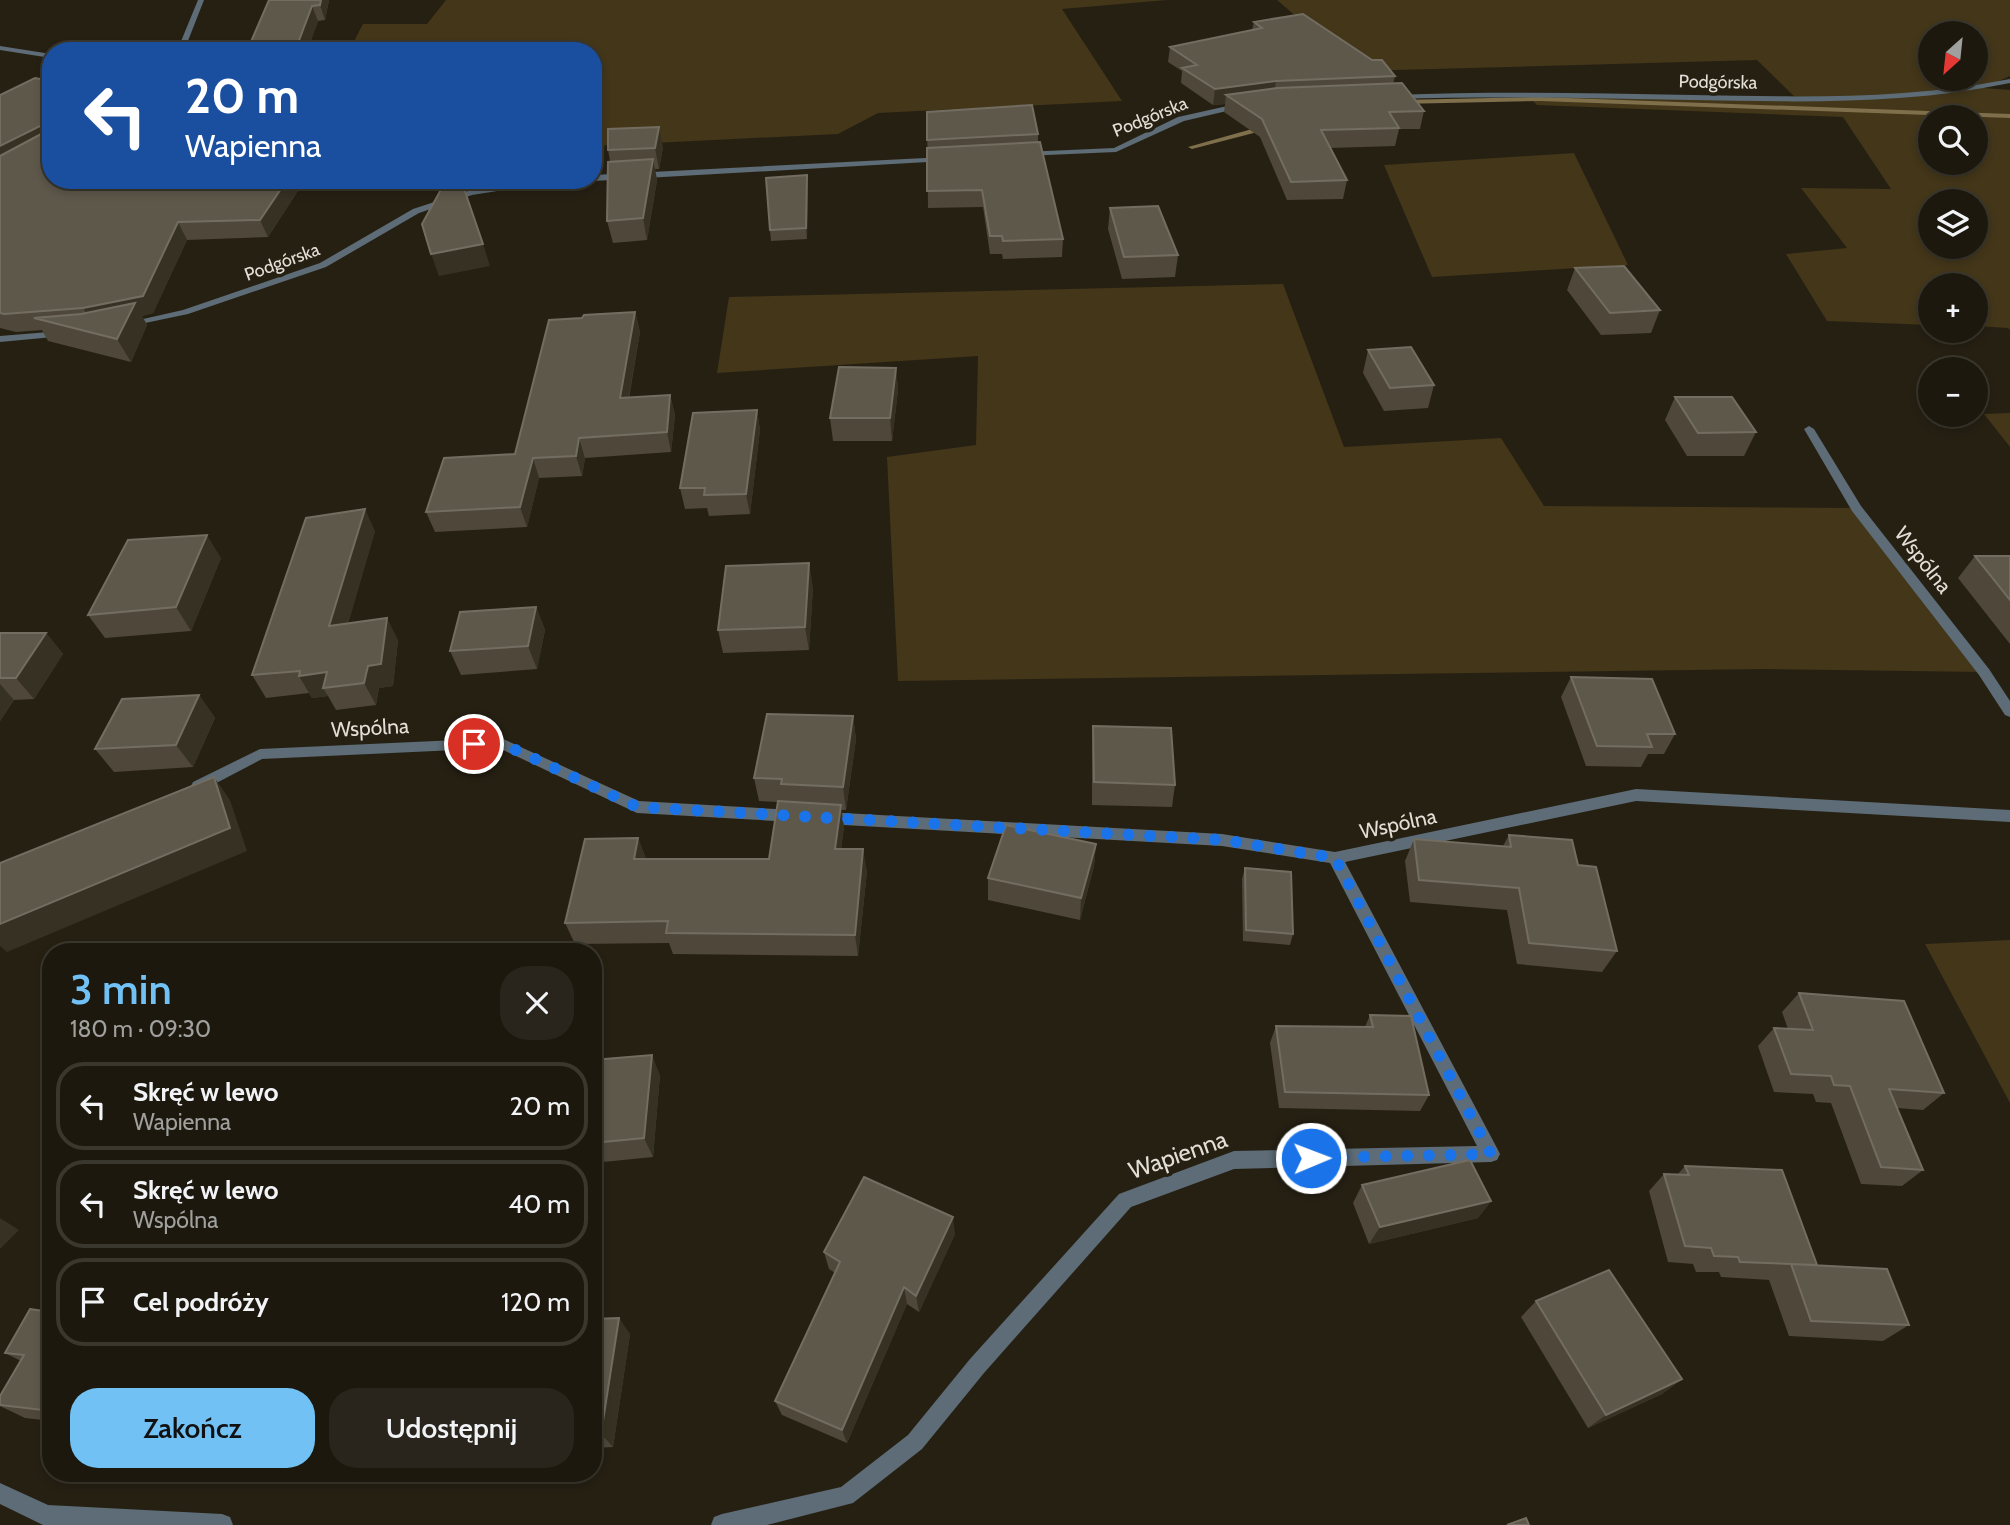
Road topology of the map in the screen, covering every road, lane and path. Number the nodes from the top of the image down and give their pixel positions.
1 (201, 0) edge
2 (184, 42) edge
3 (0, 48) edge
4 (42, 55) edge
5 (2010, 81) edge
6 (1378, 97) edge
7 (1248, 104) edge
8 (1018, 155) edge
9 (949, 159) edge
10 (602, 178) edge
11 (499, 189) edge
12 (120, 326) edge
13 (67, 333) edge
14 (0, 339) edge
15 (1809, 429) dead end
16 (2010, 712) edge
17 (186, 792) edge
18 (2010, 816) edge
19 (1335, 858) junction
20 (0, 1493) edge
21 (222, 1525) edge
22 (722, 1525) edge

1 - 2 street
3 - 4 street
5 - 6 street, Podgórska
7 - 8 street, Podgórska
9 - 10 street
11 - 12 street, Podgórska
13 - 14 street
15 - 16 street, Wspólna
17 - 19 street, Wspólna
18 - 19 street, Wspólna
19 - 22 street, Wapienna
20 - 21 street

